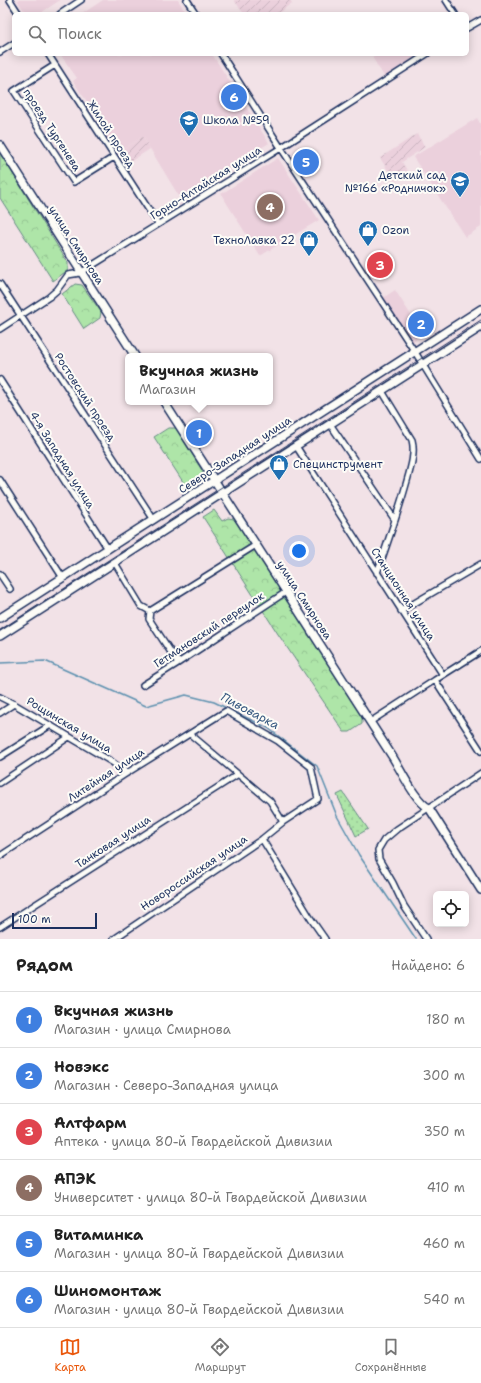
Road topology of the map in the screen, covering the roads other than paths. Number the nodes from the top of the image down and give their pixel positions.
1 (10, 0) edge
2 (81, 0) edge
3 (187, 0) edge
4 (446, 0) edge
5 (18, 12) edge
6 (63, 12) edge
7 (195, 12) edge
8 (454, 12) edge
9 (481, 20) edge
10 (469, 27) edge
11 (12, 44) edge
12 (0, 52) edge
13 (49, 56) edge
14 (222, 56) edge
15 (424, 56) edge
16 (55, 65) junction
17 (0, 146) edge
18 (281, 148) junction
19 (114, 157) junction
20 (158, 224) junction
21 (80, 273) junction
22 (0, 284) edge
23 (481, 309) edge
24 (20, 315) junction
25 (481, 328) edge
26 (0, 330) edge
27 (414, 352) junction
28 (132, 353) edge
29 (422, 365) junction
30 (0, 380) edge
31 (382, 391) junction
32 (166, 405) edge
33 (330, 424) junction
34 (296, 446) junction
35 (481, 459) edge
36 (0, 480) edge
37 (215, 480) junction
38 (224, 493) junction
39 (154, 520) junction
40 (395, 520) junction
41 (256, 545) junction
42 (108, 549) junction
43 (115, 563) junction
44 (481, 564) edge
45 (377, 572) junction
46 (0, 574) edge
47 (63, 578) junction
48 (10, 589) dead end
49 (286, 592) junction
50 (150, 611) junction
51 (401, 611) junction
52 (0, 618) edge
53 (0, 636) edge
54 (481, 651) edge
55 (178, 664) junction
56 (443, 676) junction
57 (435, 680) junction
58 (143, 685) dead end
59 (0, 697) edge
60 (14, 704) junction
61 (0, 713) edge
62 (370, 722) junction
63 (49, 726) junction
64 (190, 734) junction
65 (69, 737) junction
66 (481, 751) edge
67 (0, 757) edge
68 (127, 773) junction
69 (481, 773) edge
70 (237, 775) junction
71 (0, 783) edge
72 (429, 808) junction
73 (283, 822) junction
74 (262, 839) junction
75 (0, 856) edge
76 (481, 890) edge
77 (0, 927) edge
78 (114, 939) edge
79 (325, 939) edge
80 (426, 939) edge

1 - 5 street
2 - 6 street
3 - 7 street
4 - 8 street
9 - 10 street
11 - 12 street
13 - 16 street, Жилой проезд
14 - 18 street
15 - 18 street, Горно-Алтайская улица
16 - 19 street, Жилой проезд
16 - 19 street, проезд Тургенева
17 - 21 main road, улица Смирнова
18 - 20 street, Горно-Алтайская улица
18 - 27 street
19 - 20 street, Жилой проезд
20 - 21 street, Горно-Алтайская улица
21 - 24 street, Горно-Алтайская улица
21 - 28 main road, улица Смирнова
22 - 24 street, Ростовский проезд
23 - 27 main road, Северо-Западная улица
24 - 26 street, Горно-Алтайская улица
24 - 39 street, Ростовский проезд
25 - 29 main road
27 - 29 street
27 - 37 main road, Северо-Западная улица
29 - 31 main road
29 - 35 street
30 - 42 street, 4-я Западная улица
31 - 33 main road
31 - 40 street
32 - 37 main road, улица Смирнова
33 - 34 main road
33 - 40 street
34 - 38 main road
34 - 45 street, Станционная улица
36 - 47 street
37 - 38 main road, улица Смирнова
37 - 39 main road, Северо-Западная улица
38 - 41 main road, улица Смирнова
38 - 43 main road
39 - 42 main road, Северо-Западная улица
40 - 45 street
41 - 49 main road, улица Смирнова
41 - 50 street
42 - 47 main road, Северо-Западная улица
43 - 50 street
43 - 53 main road
44 - 51 street
45 - 51 street, Станционная улица
46 - 48 street
47 - 52 main road, Северо-Западная улица
49 - 55 street, Гетмановский переулок
49 - 62 main road, улица Смирнова
50 - 55 street
51 - 56 street, Станционная улица
54 - 56 street
55 - 58 street, Гетмановский переулок
56 - 57 street
57 - 62 street
57 - 66 street
59 - 60 street, Рощинская улица
60 - 61 street
60 - 63 street, Рощинская улица
62 - 72 main road, улица Смирнова
63 - 65 street, Рощинская улица
63 - 67 street
64 - 68 street, Литейная улица
64 - 70 street
64 - 73 street, Литейная улица
65 - 68 street, Рощинская улица
65 - 71 street
68 - 75 street, Литейная улица
69 - 72 street
70 - 73 street
70 - 77 street, Танковая улица
72 - 76 main road, улица Смирнова
72 - 80 street
73 - 74 street, Новороссийская улица
74 - 78 street, Новороссийская улица
74 - 79 street

